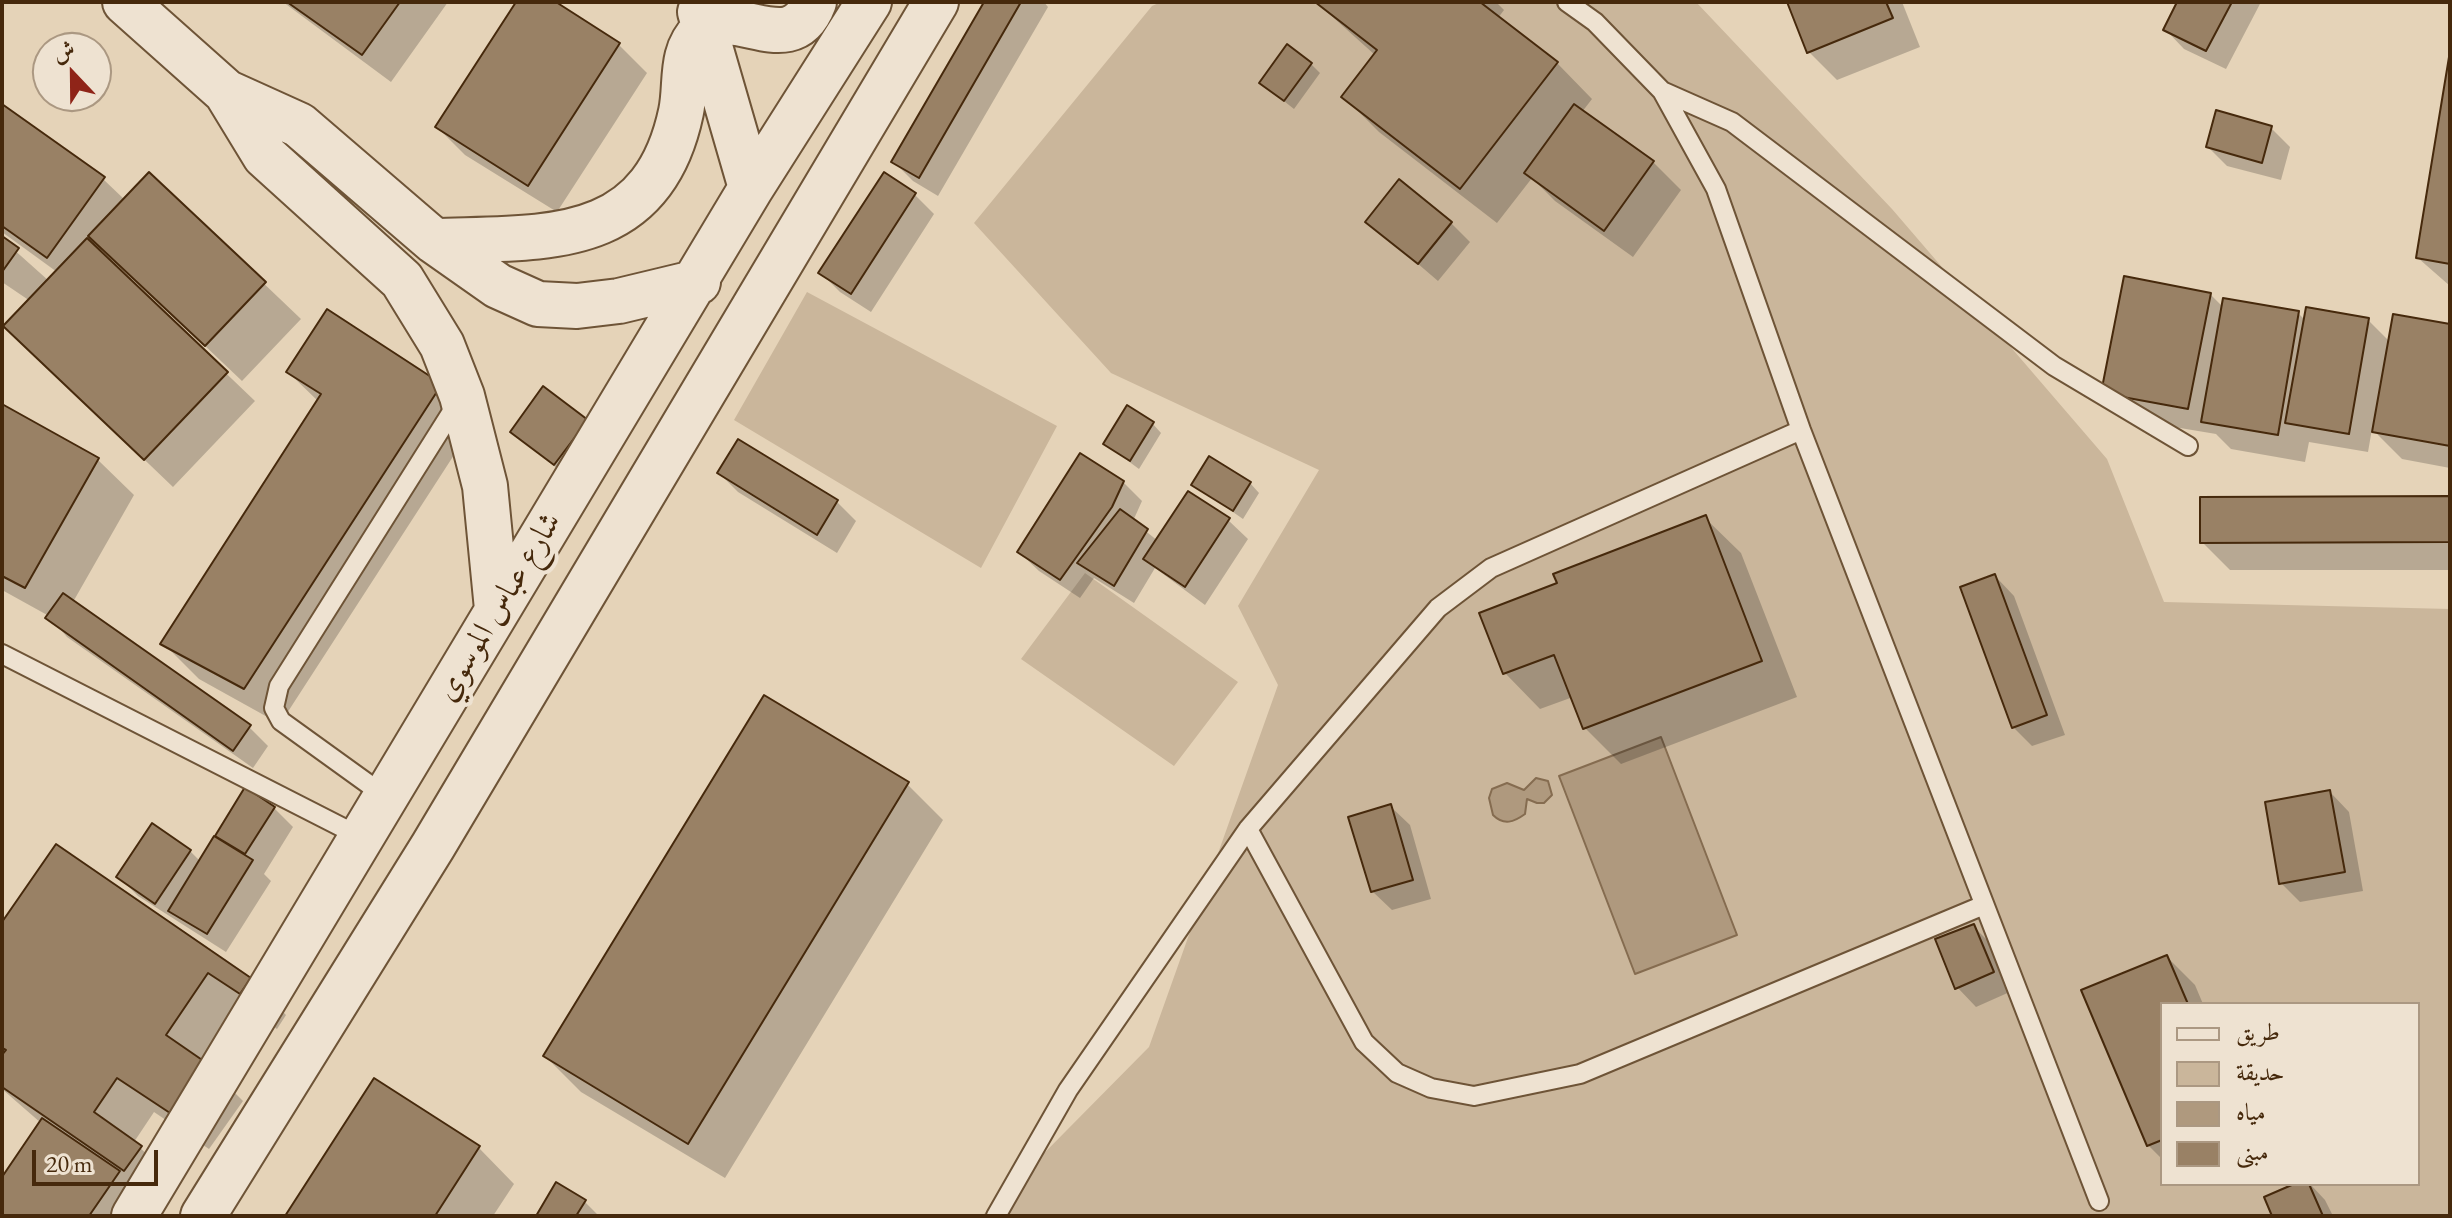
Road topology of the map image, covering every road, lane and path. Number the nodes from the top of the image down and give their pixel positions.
1 (125, 2) edge
2 (814, 2) edge
3 (869, 2) edge
4 (936, 2) edge
5 (1567, 2) edge
6 (701, 15) edge
7 (1662, 91) junction
8 (226, 92) junction
9 (751, 188) junction
10 (434, 241) junction
11 (698, 282) junction
12 (462, 396) junction
13 (1801, 430) junction
14 (2188, 446) dead end
15 (497, 609) junction
16 (2, 654) edge
17 (385, 796) junction
18 (1248, 829) junction
19 (361, 837) junction
20 (1984, 905) junction
21 (2099, 1201) dead end
22 (134, 1216) edge
23 (203, 1216) edge
24 (996, 1216) edge

1 - 8 street
2 - 6 street
3 - 9 street, شارع عباس الموسوي
4 - 23 street, شارع عباس الموسوي
5 - 7 lane
6 - 9 street
6 - 10 street
7 - 13 lane
7 - 14 lane
8 - 10 street
8 - 12 street
9 - 11 street, شارع عباس الموسوي
10 - 11 street
11 - 15 street, شارع عباس الموسوي
12 - 15 street
12 - 17 lane
13 - 18 lane
13 - 20 lane
15 - 17 street, شارع عباس الموسوي
16 - 19 lane
17 - 19 street, شارع عباس الموسوي
18 - 20 lane
18 - 24 lane
19 - 22 street, شارع عباس الموسوي
20 - 21 lane

